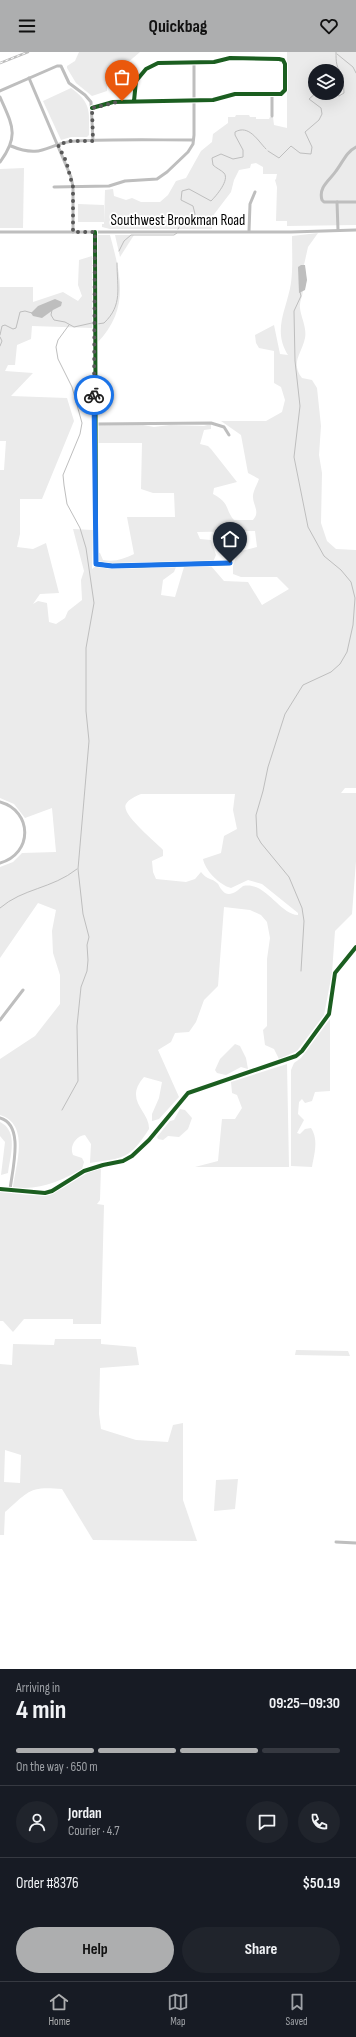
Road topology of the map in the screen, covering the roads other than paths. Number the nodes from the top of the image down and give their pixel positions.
1 (194, 62) junction
2 (29, 78) junction
3 (0, 91) edge
4 (272, 94) junction
5 (0, 97) edge
6 (194, 100) junction
7 (134, 101) junction
8 (92, 108) junction
9 (272, 116) dead end
10 (193, 140) junction
11 (93, 141) junction
12 (58, 145) junction
13 (11, 146) junction
14 (356, 147) edge
15 (0, 162) edge
16 (54, 187) dead end
17 (73, 187) junction
18 (255, 192) dead end
19 (337, 202) junction
20 (356, 202) edge
21 (338, 230) junction
22 (356, 230) edge
23 (249, 231) junction
24 (0, 232) edge
25 (73, 232) junction
26 (95, 232) junction
27 (95, 424) junction
28 (229, 435) dead end
29 (230, 563) dead end
30 (0, 802) edge
31 (0, 863) edge
32 (356, 947) edge
33 (23, 990) dead end
34 (0, 1020) edge
35 (0, 1118) edge
36 (0, 1189) edge
37 (10, 1190) junction
38 (336, 1542) dead end
39 (356, 1542) edge

1 - 4 street
1 - 6 street
1 - 7 street
2 - 3 street
2 - 8 street
2 - 12 street
4 - 6 street
4 - 9 street
5 - 13 street
6 - 7 street
6 - 10 street
7 - 8 street
8 - 11 street
10 - 11 street
10 - 17 street
11 - 12 street
12 - 13 street
12 - 17 street
13 - 15 street
14 - 19 street
16 - 17 street
17 - 25 street
18 - 23 street
19 - 20 street
19 - 21 street
21 - 22 street, Southwest Brookman Road
21 - 23 street, Southwest Brookman Road
23 - 26 street, Southwest Brookman Road
24 - 25 street, Southwest Brookman Road
25 - 26 street, Southwest Brookman Road
26 - 27 street
27 - 28 street
27 - 29 street
30 - 31 street
32 - 37 street
33 - 34 street
35 - 37 street
36 - 37 street
38 - 39 street

